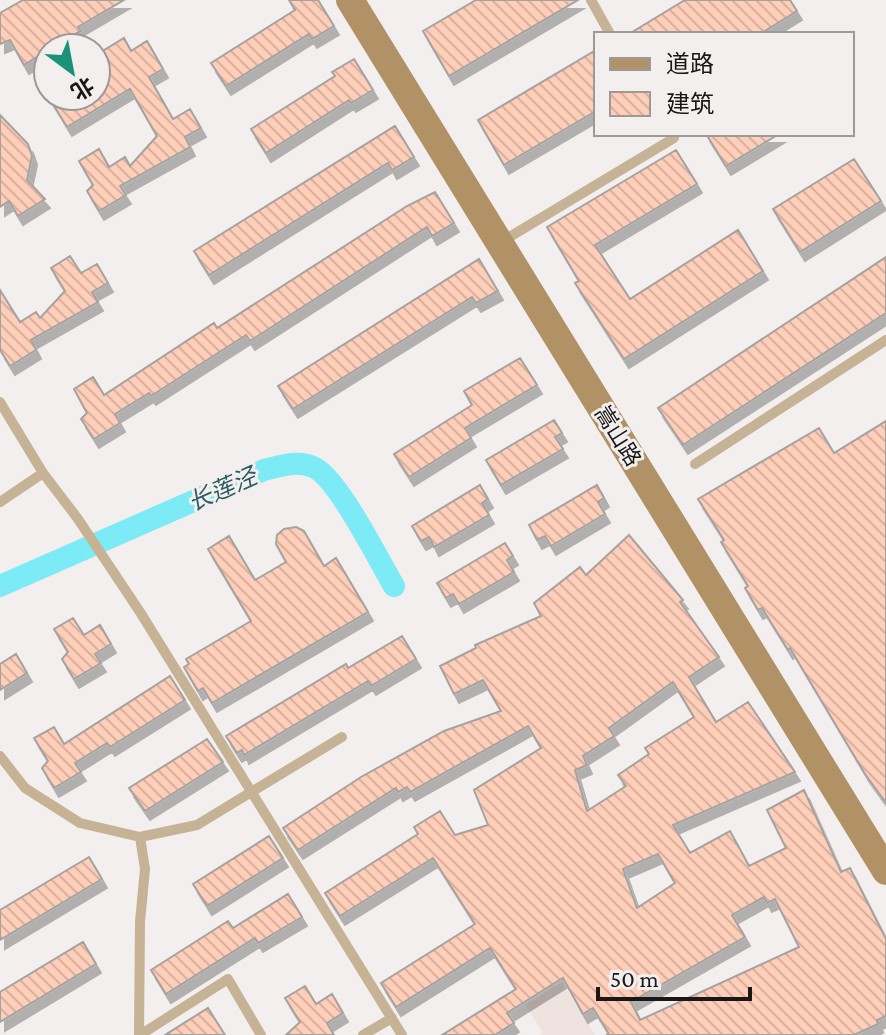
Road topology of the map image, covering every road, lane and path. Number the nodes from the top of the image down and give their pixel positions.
1 (350, 0) edge
2 (591, 0) edge
3 (609, 32) edge
4 (674, 136) edge
5 (499, 243) junction
6 (886, 340) edge
7 (0, 402) edge
8 (695, 464) dead end
9 (43, 473) junction
10 (0, 502) edge
11 (342, 737) dead end
12 (0, 756) edge
13 (251, 792) junction
14 (140, 837) junction
15 (886, 871) edge
16 (392, 1018) junction
17 (139, 1035) edge
18 (261, 1035) edge
19 (363, 1035) edge
20 (402, 1035) edge

1 - 5 street, 嵩山路
2 - 3 lane
4 - 5 lane
5 - 15 street, 嵩山路
6 - 8 lane
7 - 9 lane
9 - 10 lane
9 - 13 lane
11 - 13 lane
12 - 14 lane
13 - 14 lane
13 - 16 lane
14 - 17 lane
16 - 19 lane
16 - 20 lane
17 - 18 lane

